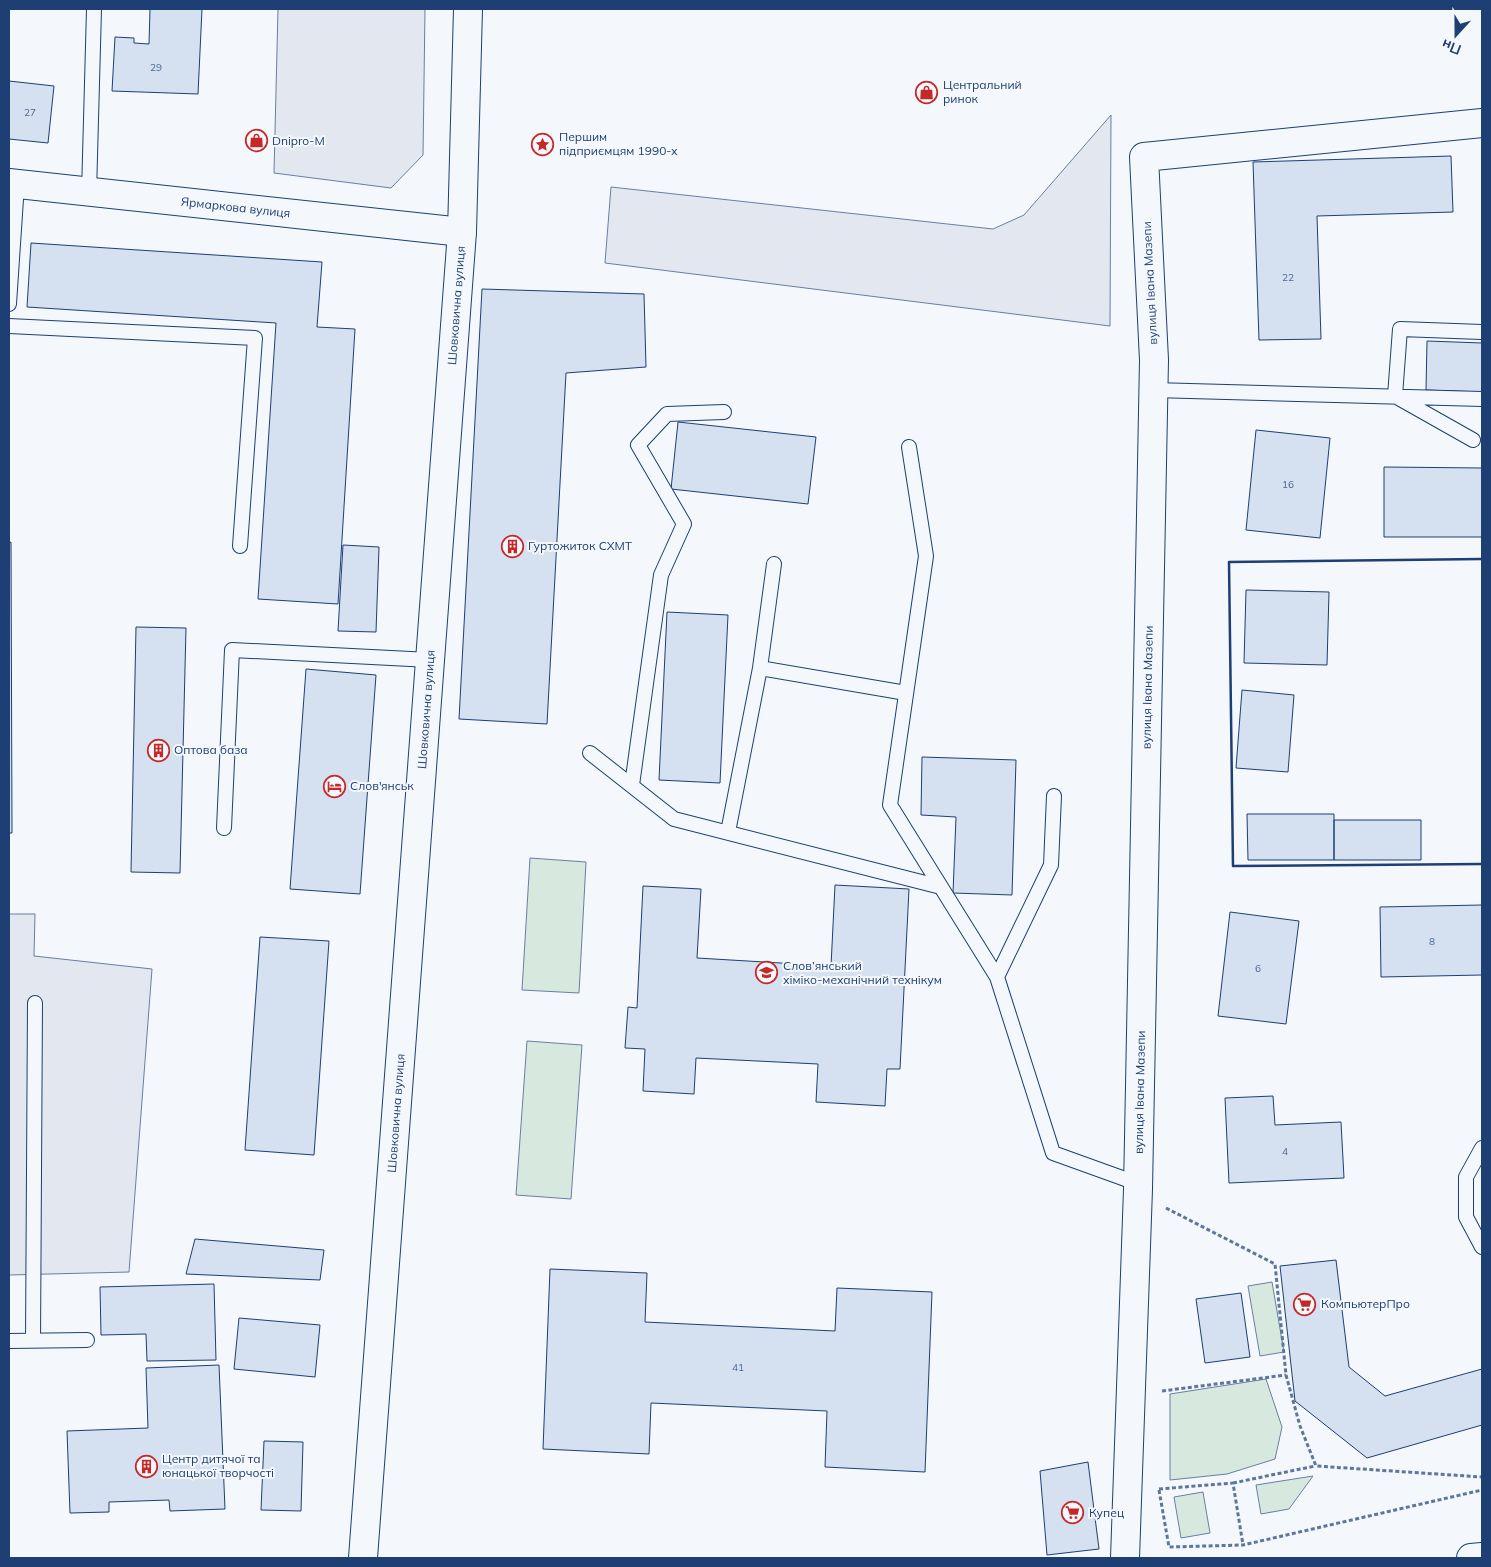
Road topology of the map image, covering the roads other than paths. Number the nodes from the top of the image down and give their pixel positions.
1 (94, 9) edge
2 (468, 9) edge
3 (1482, 123) edge
4 (13, 184) edge
5 (89, 193) junction
6 (462, 232) junction
7 (9, 304) edge
8 (9, 326) edge
9 (1482, 332) edge
10 (1153, 390) junction
11 (1395, 396) junction
12 (1482, 399) edge
13 (724, 412) dead end
14 (1472, 440) dead end
15 (909, 447) dead end
16 (240, 546) dead end
17 (774, 564) dead end
18 (430, 660) junction
19 (760, 668) junction
20 (906, 693) junction
21 (590, 753) dead end
22 (632, 786) junction
23 (1054, 796) dead end
24 (224, 828) dead end
25 (728, 832) junction
26 (941, 887) junction
27 (997, 977) junction
28 (35, 1003) dead end
29 (1482, 1148) edge
30 (1138, 1184) junction
31 (1482, 1247) edge
32 (87, 1340) dead end
33 (9, 1341) edge
34 (33, 1341) junction
35 (1482, 1557) edge
36 (363, 1558) edge
37 (1124, 1558) edge
38 (1471, 1558) edge

1 - 5 lane
2 - 6 street, Шовковична вулиця
3 - 10 street, вулиця Івана Мазепи
4 - 5 street, Ярмаркова вулиця
4 - 7 lane
5 - 6 street, Ярмаркова вулиця
6 - 18 street, Шовковична вулиця
8 - 16 lane
9 - 11 lane
10 - 11 lane
10 - 30 street, вулиця Івана Мазепи
11 - 12 lane
11 - 14 lane
13 - 22 lane
15 - 20 lane
17 - 19 lane
18 - 24 lane
18 - 36 street, Шовковична вулиця
19 - 20 lane
19 - 25 lane
20 - 26 lane
21 - 22 lane
22 - 25 lane
23 - 27 lane
25 - 26 lane
26 - 27 lane
27 - 30 lane
28 - 34 lane
29 - 31 lane
30 - 37 street, вулиця Івана Мазепи
32 - 34 lane
33 - 34 lane
35 - 38 street

